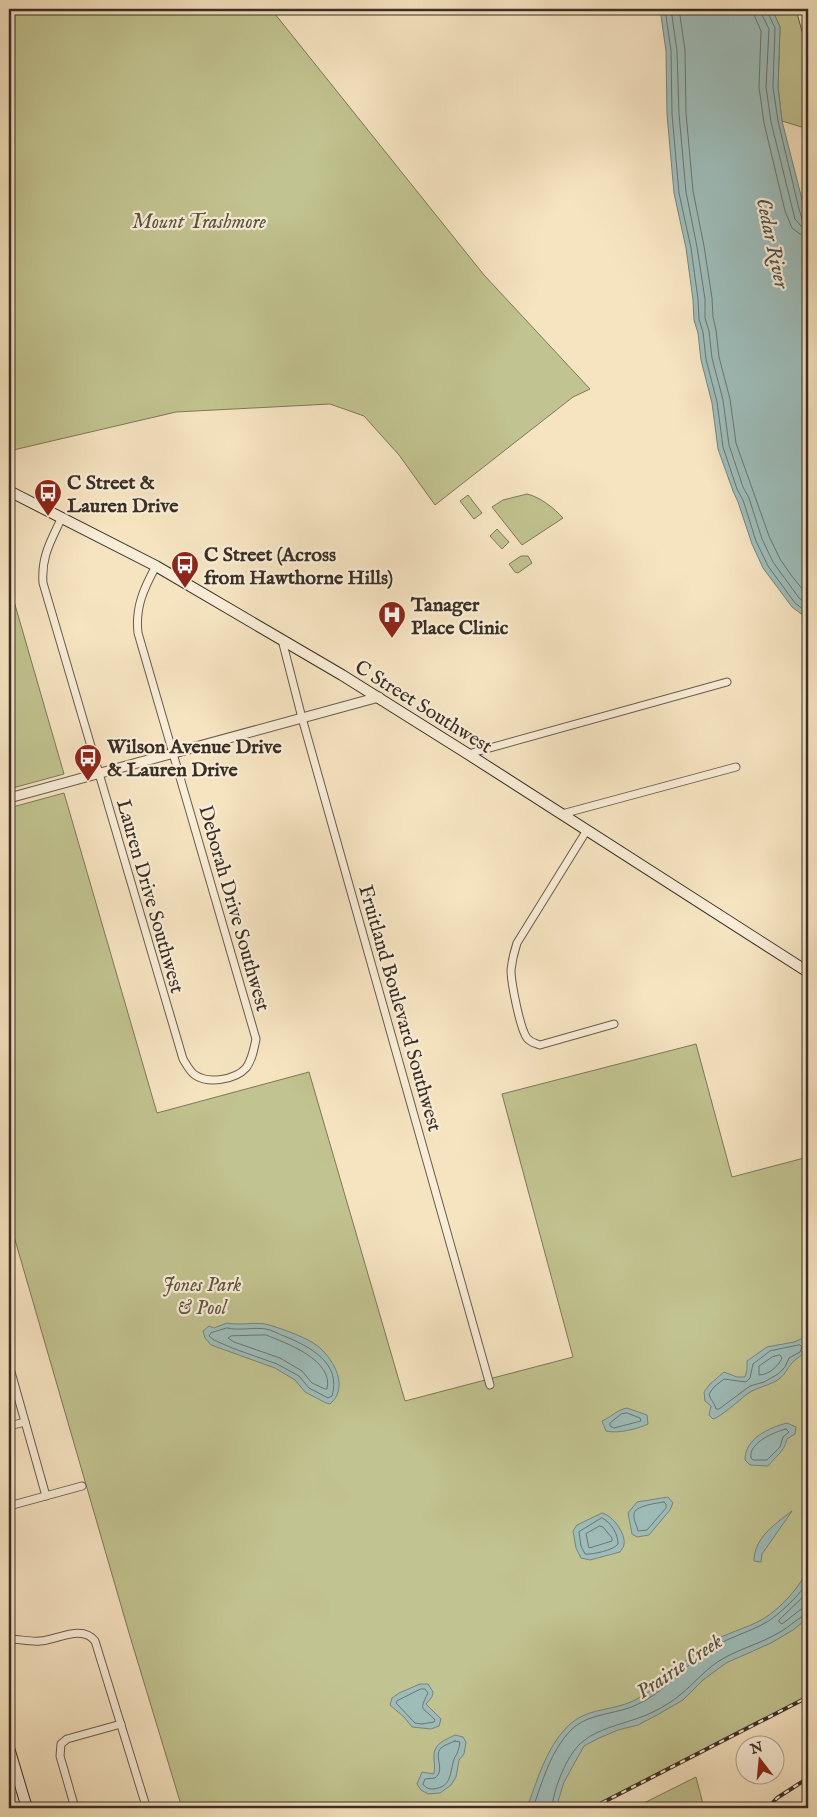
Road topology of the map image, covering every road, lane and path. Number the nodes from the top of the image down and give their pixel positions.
1 (801, 9) edge
2 (808, 34) edge
3 (9, 491) edge
4 (62, 518) junction
5 (156, 566) junction
6 (282, 640) junction
7 (727, 682) dead end
8 (378, 697) junction
9 (302, 718) junction
10 (172, 753) junction
11 (468, 754) junction
12 (736, 766) dead end
13 (98, 774) junction
14 (9, 798) edge
15 (562, 814) junction
16 (587, 830) junction
17 (808, 972) edge
18 (614, 1024) dead end
19 (228, 1078) joint
20 (9, 1365) edge
21 (490, 1385) dead end
22 (25, 1422) junction
23 (9, 1426) edge
24 (82, 1486) dead end
25 (46, 1496) junction
26 (9, 1506) edge
27 (9, 1639) edge
28 (120, 1724) junction
29 (9, 1748) edge
30 (142, 1807) edge
31 (27, 1808) edge
32 (75, 1808) edge

1 - 2 street
3 - 4 main road, C Street Southwest
4 - 5 main road, C Street Southwest
4 - 13 street, Lauren Drive Southwest
5 - 6 main road, C Street Southwest
5 - 10 street, Deborah Drive Southwest
6 - 8 main road, C Street Southwest
6 - 9 street, Fruitland Boulevard Southwest
7 - 11 street
8 - 9 street
8 - 11 main road, C Street Southwest
9 - 10 street
9 - 21 street, Fruitland Boulevard Southwest
10 - 13 street
10 - 19 street, Deborah Drive Southwest
11 - 15 main road, C Street Southwest
12 - 15 street
13 - 14 street
13 - 19 street, Lauren Drive Southwest
15 - 16 main road, C Street Southwest
16 - 17 main road, C Street Southwest
16 - 18 street
20 - 22 street
22 - 23 street
22 - 25 street
24 - 25 street
25 - 26 street
27 - 28 street
28 - 30 street
28 - 32 street
29 - 31 main road

